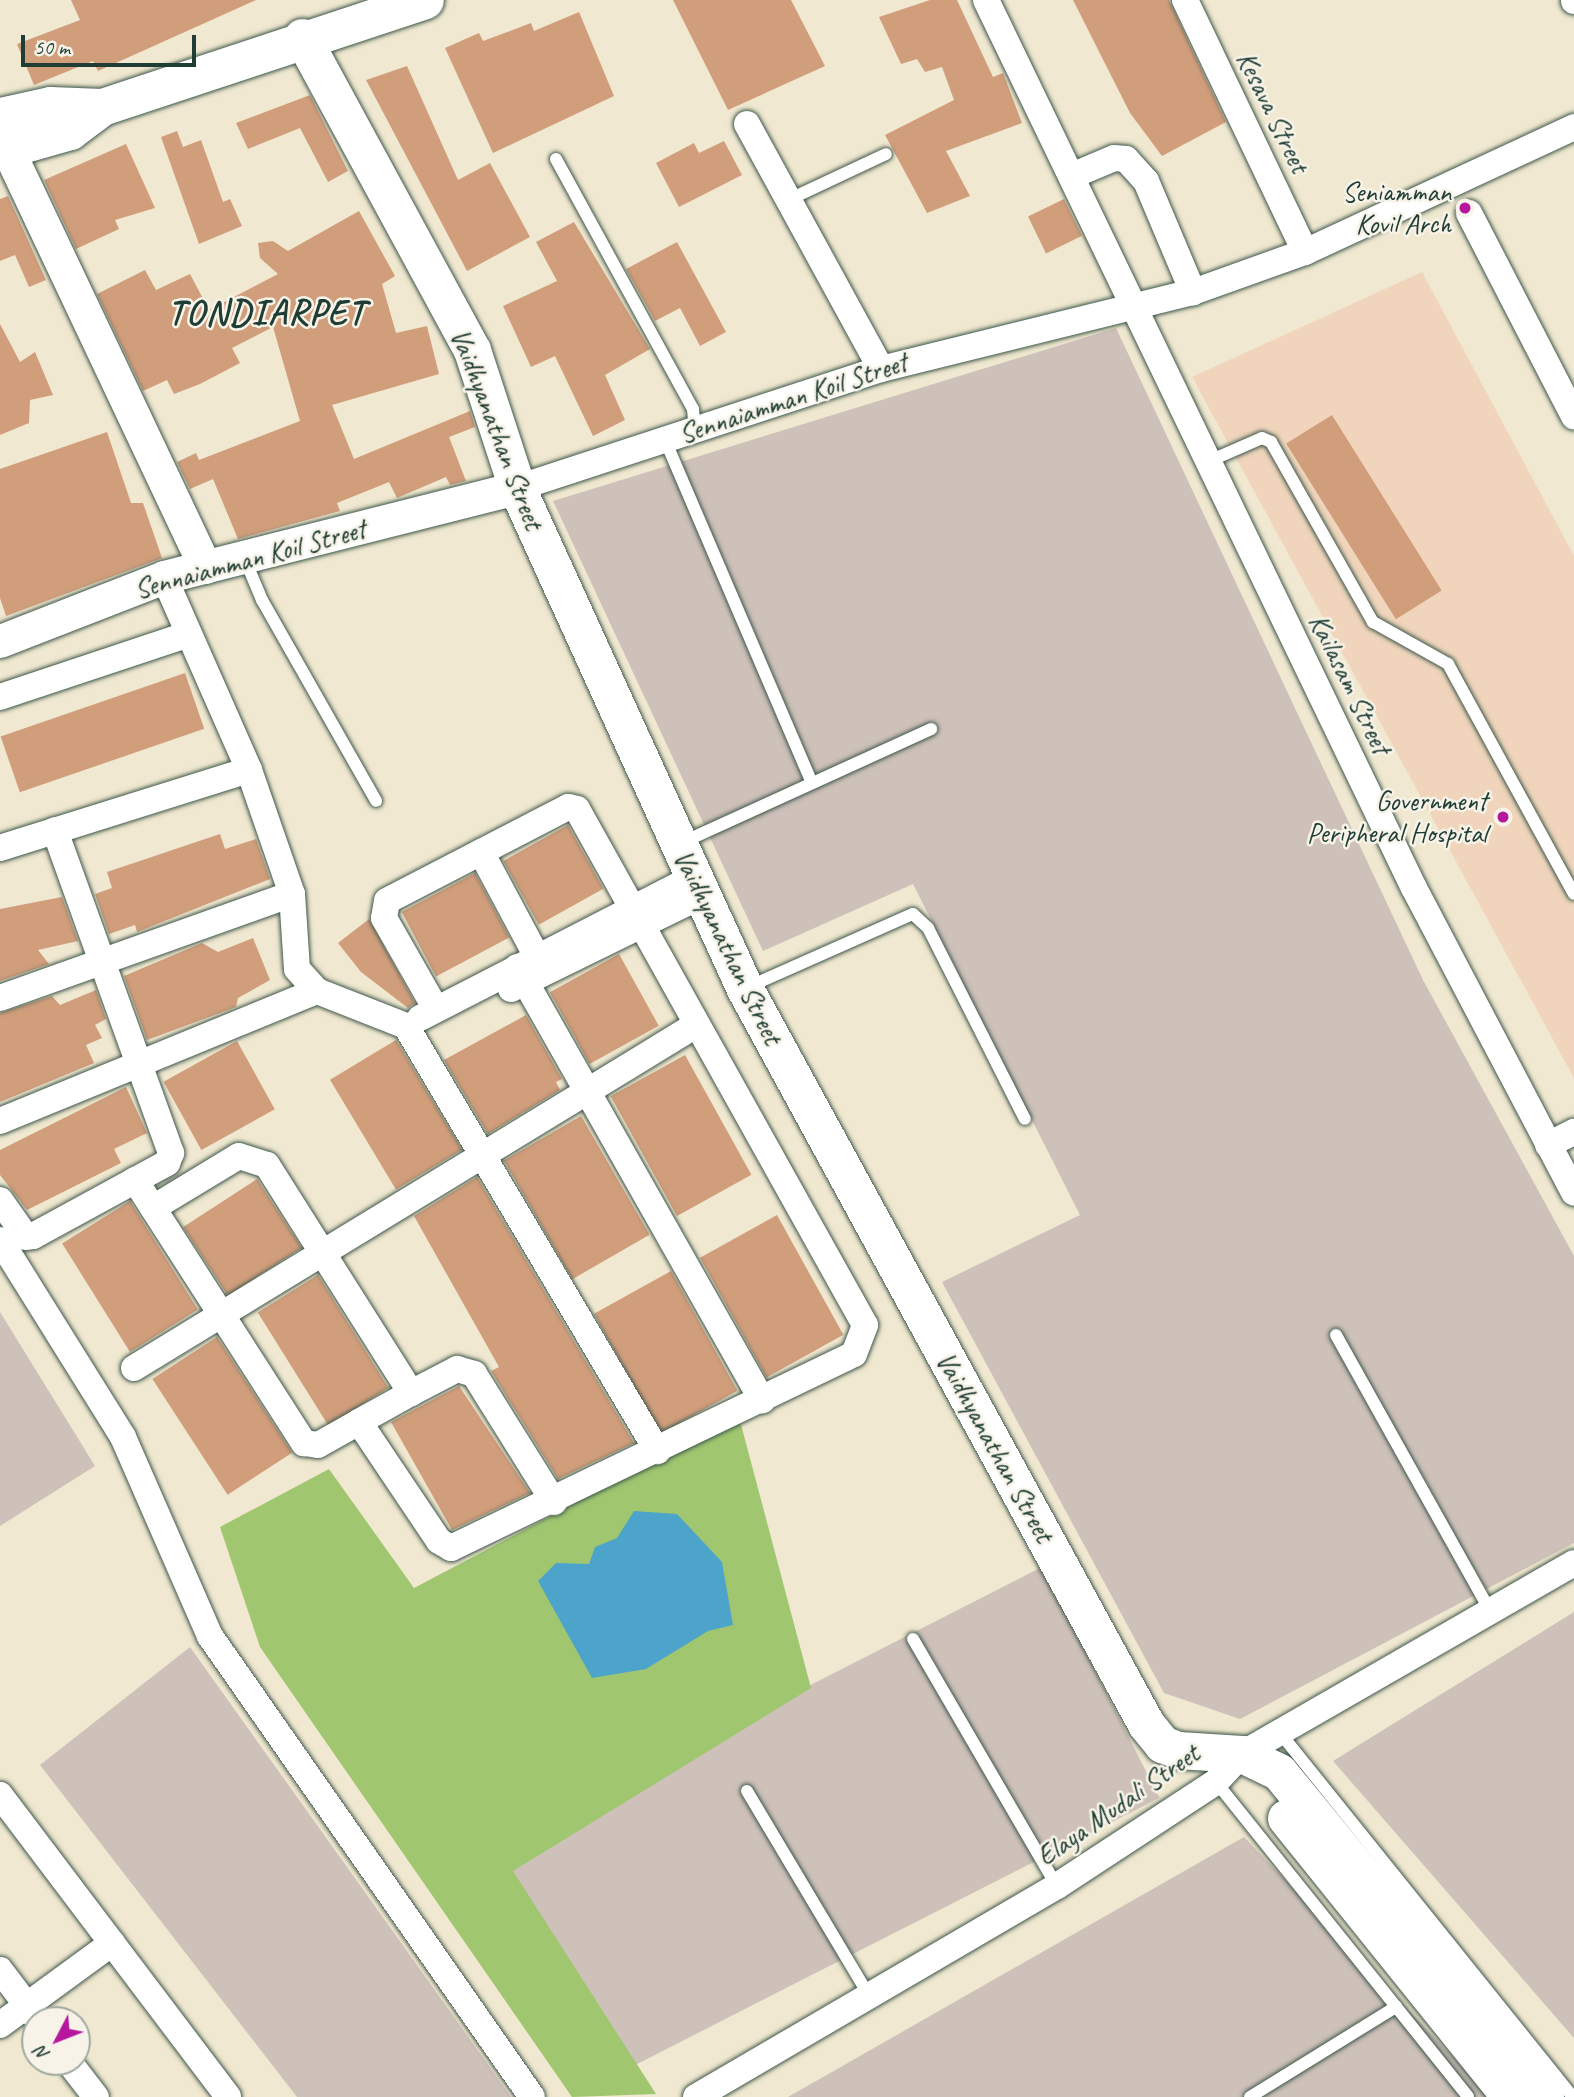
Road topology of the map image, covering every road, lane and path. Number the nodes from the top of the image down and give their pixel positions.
1 (425, 0) edge
2 (986, 0) edge
3 (1185, 0) edge
4 (302, 37) junction
5 (747, 124) dead end
6 (1574, 127) edge
7 (2, 138) edge
8 (886, 154) dead end
9 (556, 159) dead end
10 (1074, 175) junction
11 (788, 200) junction
12 (1462, 201) junction
13 (1305, 252) junction
14 (1193, 292) junction
15 (1138, 310) junction
16 (881, 369) junction
17 (1574, 416) edge
18 (695, 430) junction
19 (665, 440) junction
20 (1207, 462) junction
21 (517, 488) junction
22 (244, 556) junction
23 (205, 567) junction
24 (164, 577) junction
25 (189, 634) junction
26 (0, 641) edge
27 (0, 697) edge
28 (931, 729) dead end
29 (249, 770) junction
30 (811, 781) junction
31 (376, 801) dead end
32 (55, 830) junction
33 (678, 845) junction
34 (0, 848) edge
35 (481, 852) junction
36 (696, 887) junction
37 (292, 894) junction
38 (1574, 894) edge
39 (636, 917) junction
40 (102, 961) junction
41 (526, 968) junction
42 (745, 989) junction
43 (317, 991) junction
44 (0, 998) edge
45 (436, 1009) junction
46 (696, 1025) junction
47 (411, 1032) junction
48 (139, 1069) junction
49 (588, 1092) junction
50 (1025, 1119) dead end
51 (0, 1121) edge
52 (1574, 1132) edge
53 (1548, 1145) junction
54 (487, 1154) junction
55 (135, 1180) junction
56 (1574, 1193) edge
57 (0, 1200) edge
58 (153, 1208) junction
59 (0, 1240) edge
60 (326, 1254) junction
61 (222, 1315) junction
62 (1336, 1335) dead end
63 (134, 1368) dead end
64 (411, 1393) junction
65 (762, 1399) junction
66 (359, 1422) junction
67 (657, 1451) junction
68 (554, 1502) junction
69 (1574, 1563) edge
70 (1490, 1610) junction
71 (913, 1639) dead end
72 (1281, 1734) junction
73 (1249, 1758) junction
74 (1216, 1782) junction
75 (747, 1791) dead end
76 (0, 1795) edge
77 (1057, 1886) junction
78 (112, 1943) junction
79 (1400, 1944) junction
80 (0, 1970) edge
81 (870, 1997) junction
82 (27, 2006) edge
83 (40, 2006) edge
84 (1396, 2007) junction
85 (21, 2017) edge
86 (0, 2025) edge
87 (80, 2076) edge
88 (96, 2097) edge
89 (228, 2097) edge
90 (531, 2097) edge
91 (696, 2097) edge
92 (1250, 2097) edge
93 (1468, 2097) edge
94 (1510, 2097) edge
95 (1545, 2097) edge
96 (1573, 2097) edge

1 - 4 main road
2 - 10 street, Kailasam Street
3 - 13 street, Kesava Street
4 - 7 main road
4 - 21 main road, Vaidhyanathan Street
5 - 11 street
6 - 12 street, Sennaiamman Koil Street
7 - 23 street
8 - 11 lane
9 - 18 lane
10 - 14 street
10 - 15 street, Kailasam Street
11 - 16 street
12 - 13 street, Sennaiamman Koil Street
12 - 17 street
13 - 14 street, Sennaiamman Koil Street
14 - 15 street, Sennaiamman Koil Street
15 - 16 street, Sennaiamman Koil Street
15 - 20 street, Kailasam Street
16 - 18 street, Sennaiamman Koil Street
18 - 19 street, Sennaiamman Koil Street
19 - 21 street, Sennaiamman Koil Street
19 - 30 lane
20 - 38 lane
20 - 53 street, Kailasam Street
21 - 22 street, Sennaiamman Koil Street
21 - 33 main road, Vaidhyanathan Street
22 - 23 street, Sennaiamman Koil Street
22 - 31 lane
23 - 24 street, Sennaiamman Koil Street
24 - 25 street
24 - 26 street, Sennaiamman Koil Street
25 - 27 street
25 - 29 street
28 - 30 lane
29 - 32 street
29 - 37 street
30 - 33 lane
32 - 34 street
32 - 40 street
33 - 36 main road, Vaidhyanathan Street
35 - 39 street
35 - 41 street
35 - 45 street
36 - 39 street
36 - 42 main road, Vaidhyanathan Street
37 - 40 street
37 - 43 street
39 - 41 street
39 - 46 street
40 - 44 street
40 - 48 street
41 - 45 street
41 - 47 street
41 - 49 street
42 - 50 lane
42 - 73 main road, Vaidhyanathan Street
43 - 47 street
43 - 48 street
45 - 47 street
46 - 49 street
46 - 65 street
47 - 54 street
48 - 51 street
48 - 55 street
49 - 54 street
49 - 65 street
52 - 53 street
53 - 56 street, Kailasam Street
54 - 60 street
54 - 67 street
55 - 57 street
55 - 58 street
58 - 60 street
58 - 61 street
59 - 90 street
60 - 61 street
60 - 64 street
61 - 63 street
61 - 66 street
62 - 70 lane
64 - 66 street
64 - 68 street
65 - 67 street
66 - 68 street
67 - 68 street
69 - 70 street, Elaya Mudali Street
70 - 72 street, Elaya Mudali Street
71 - 77 lane
72 - 73 street, Elaya Mudali Street
72 - 96 lane
73 - 74 street, Elaya Mudali Street
73 - 79 main road, Vaidhyanathan Street
74 - 77 street, Elaya Mudali Street
74 - 84 lane
75 - 81 lane
76 - 78 street
77 - 81 street, Elaya Mudali Street
78 - 83 street
78 - 89 street
79 - 94 main road
79 - 95 main road
80 - 82 street
81 - 91 street, Elaya Mudali Street
84 - 92 lane
84 - 93 lane
85 - 86 street
87 - 88 street

